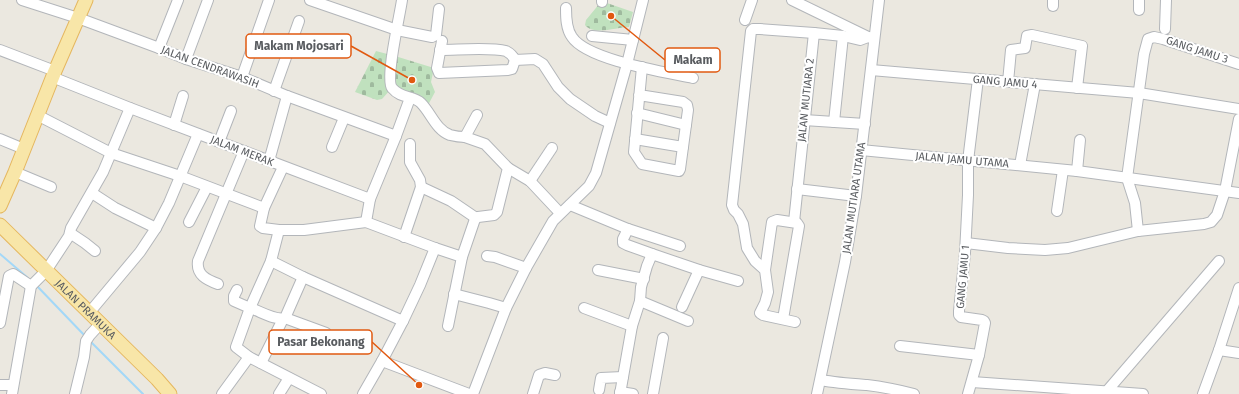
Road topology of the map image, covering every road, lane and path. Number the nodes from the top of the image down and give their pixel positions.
1 (22, 0) edge
2 (86, 0) edge
3 (178, 0) edge
4 (208, 0) edge
5 (269, 0) edge
6 (310, 0) edge
7 (402, 0) edge
8 (643, 0) edge
9 (752, 0) edge
10 (792, 0) edge
11 (879, 0) edge
12 (1166, 0) edge
13 (566, 8) dead end
14 (439, 9) dead end
15 (78, 18) junction
16 (745, 20) dead end
17 (299, 21) dead end
18 (397, 30) junction
19 (1165, 30) dead end
20 (814, 33) junction
21 (592, 36) dead end
22 (843, 36) junction
23 (872, 38) junction
24 (633, 40) junction
25 (160, 48) junction
26 (0, 50) edge
27 (186, 59) junction
28 (515, 60) junction
29 (628, 64) junction
30 (1239, 64) edge
31 (642, 67) junction
32 (871, 70) junction
33 (54, 74) junction
34 (242, 77) junction
35 (693, 78) dead end
36 (978, 79) junction
37 (1008, 82) junction
38 (1035, 84) junction
39 (1077, 88) junction
40 (274, 91) junction
41 (1139, 94) junction
42 (639, 95) junction
43 (184, 96) dead end
44 (287, 96) junction
45 (410, 98) junction
46 (130, 108) junction
47 (1239, 109) edge
48 (231, 111) dead end
49 (637, 113) junction
50 (37, 115) junction
51 (477, 115) dead end
52 (344, 118) junction
53 (1239, 119) edge
54 (804, 120) junction
55 (834, 122) junction
56 (610, 123) junction
57 (865, 124) junction
58 (174, 125) junction
59 (686, 125) junction
60 (198, 134) junction
61 (396, 136) junction
62 (465, 137) junction
63 (0, 139) edge
64 (635, 139) junction
65 (1080, 140) dead end
66 (219, 142) junction
67 (410, 144) dead end
68 (1236, 144) edge
69 (332, 147) dead end
70 (683, 147) junction
71 (552, 148) dead end
72 (24, 149) junction
73 (861, 150) junction
74 (244, 152) junction
75 (111, 154) junction
76 (269, 161) junction
77 (968, 161) junction
78 (1020, 165) junction
79 (283, 167) junction
80 (508, 168) junction
81 (1063, 170) junction
82 (1076, 171) junction
83 (15, 172) junction
84 (180, 176) junction
85 (1127, 178) junction
86 (530, 181) junction
87 (51, 187) dead end
88 (207, 187) junction
89 (421, 187) junction
90 (797, 189) junction
91 (1225, 190) junction
92 (92, 193) junction
93 (1239, 193) edge
94 (226, 194) junction
95 (856, 196) junction
96 (370, 199) junction
97 (570, 205) junction
98 (0, 207) edge
99 (264, 208) junction
100 (1057, 212) dead end
101 (560, 214) junction
102 (476, 218) junction
103 (189, 222) dead end
104 (366, 222) junction
105 (794, 222) junction
106 (2, 227) edge
107 (156, 228) junction
108 (628, 229) junction
109 (279, 230) junction
110 (1138, 232) junction
111 (70, 233) junction
112 (404, 237) junction
113 (966, 243) junction
114 (680, 246) dead end
115 (435, 248) junction
116 (95, 251) dead end
117 (652, 254) junction
118 (487, 256) dead end
119 (462, 257) junction
120 (271, 261) junction
121 (1219, 262) dead end
122 (526, 268) junction
123 (598, 270) dead end
124 (699, 270) junction
125 (765, 270) junction
126 (44, 273) junction
127 (302, 277) junction
128 (644, 279) junction
129 (738, 281) dead end
130 (218, 284) dead end
131 (32, 286) junction
132 (1239, 288) edge
133 (237, 290) dead end
134 (454, 294) junction
135 (640, 301) junction
136 (682, 307) dead end
137 (250, 308) junction
138 (506, 308) junction
139 (584, 308) dead end
140 (89, 313) junction
141 (284, 318) junction
142 (783, 319) junction
143 (403, 321) junction
144 (688, 321) dead end
145 (795, 322) dead end
146 (0, 323) edge
147 (101, 324) junction
148 (448, 326) dead end
149 (632, 326) junction
150 (326, 333) dead end
151 (663, 338) dead end
152 (900, 346) dead end
153 (1219, 350) junction
154 (1239, 353) edge
155 (979, 355) junction
156 (249, 357) junction
157 (382, 361) junction
158 (261, 362) junction
159 (555, 375) dead end
160 (623, 377) junction
161 (289, 378) junction
162 (821, 380) junction
163 (972, 382) junction
164 (0, 385) edge
165 (13, 390) edge
166 (599, 390) dead end
167 (1044, 391) edge
168 (1107, 391) junction
169 (1095, 392) edge
170 (620, 393) edge
171 (75, 394) edge
172 (170, 394) edge
173 (222, 394) edge
174 (278, 394) edge
175 (321, 394) edge
176 (362, 394) edge
177 (469, 394) edge
178 (473, 394) edge
179 (533, 394) edge
180 (633, 394) edge
181 (653, 394) edge
182 (817, 394) edge
183 (914, 394) edge
184 (968, 394) edge
185 (1143, 394) edge
186 (1203, 394) edge

1 - 15 street, JALAN CENDRAWASIH
2 - 15 main road
3 - 25 street
4 - 27 street
5 - 34 street
6 - 18 street
7 - 18 street
8 - 24 street
9 - 16 street
10 - 23 street
11 - 23 street, JALAN MUTIARA UTAMA
12 - 19 street
13 - 29 street
14 - 18 street
15 - 25 street, JALAN CENDRAWASIH
15 - 33 main road
17 - 40 street
18 - 45 street
20 - 22 street
20 - 54 street, JALAN MUTIARA 2
20 - 125 street
21 - 24 street
22 - 23 street
22 - 55 street
23 - 32 street, JALAN MUTIARA UTAMA
24 - 29 street
25 - 27 street, JALAN CENDRAWASIH
26 - 33 street, JALAM MERAK
27 - 34 street, JALAN CENDRAWASIH
28 - 28 street
28 - 56 street
29 - 31 street
29 - 56 street
30 - 41 street, GANG JAMU 3
31 - 35 street
31 - 42 street
32 - 36 street, GANG JAMU 4
32 - 57 street, JALAN MUTIARA UTAMA
33 - 46 street, JALAM MERAK
33 - 50 main road
34 - 40 street, JALAN CENDRAWASIH
36 - 37 street, GANG JAMU 4
36 - 77 street, GANG JAMU 1
37 - 38 street, GANG JAMU 4
37 - 39 street
38 - 39 street, GANG JAMU 4
38 - 78 street
39 - 41 street, GANG JAMU 4
40 - 44 street, JALAN CENDRAWASIH
41 - 47 street, GANG JAMU 4
41 - 85 street
42 - 49 street
42 - 59 street
43 - 58 street
44 - 52 street, JALAN CENDRAWASIH
44 - 76 street
45 - 61 street
45 - 62 street
46 - 58 street, JALAM MERAK
46 - 75 street
48 - 66 street
49 - 59 street
49 - 64 street
50 - 72 main road
50 - 75 street
51 - 62 street
52 - 61 street, JALAN CENDRAWASIH
52 - 69 street
53 - 68 street
54 - 55 street
54 - 90 street, JALAN MUTIARA 2
55 - 57 street
56 - 97 street
57 - 73 street, JALAN MUTIARA UTAMA
58 - 60 street, JALAM MERAK
59 - 70 street
60 - 66 street, JALAM MERAK
60 - 84 street
61 - 96 street
62 - 80 street
63 - 72 street
64 - 70 street
64 - 70 street
65 - 82 street
66 - 74 street, JALAM MERAK
67 - 89 street
68 - 91 street
71 - 86 street
72 - 83 main road
73 - 77 street, JALAN JAMU UTAMA
73 - 95 street, JALAN MUTIARA UTAMA
74 - 76 street, JALAM MERAK
74 - 94 street
75 - 84 street
75 - 92 street
76 - 79 street, JALAM MERAK
77 - 78 street, JALAN JAMU UTAMA
77 - 113 street, GANG JAMU 1
78 - 81 street, JALAN JAMU UTAMA
79 - 96 street, JALAM MERAK
79 - 99 street
80 - 86 street
80 - 102 street
81 - 82 street, JALAN JAMU UTAMA
81 - 100 street
82 - 85 street, JALAN JAMU UTAMA
83 - 87 street
83 - 98 main road
84 - 88 street
84 - 107 street
85 - 91 street, JALAN JAMU UTAMA
85 - 110 street
86 - 101 street
88 - 94 street
88 - 103 street
89 - 102 street
89 - 112 street
90 - 95 street
90 - 105 street, JALAN MUTIARA 2
91 - 93 street, JALAN JAMU UTAMA
91 - 110 street
92 - 107 street
92 - 111 street
94 - 99 street
94 - 130 street
95 - 162 street, JALAN MUTIARA UTAMA
96 - 104 street
97 - 101 street
97 - 108 street
98 - 106 main road
99 - 109 street
101 - 122 street
102 - 119 street
104 - 109 street
104 - 112 street
105 - 125 street
105 - 142 street, JALAN MUTIARA 2
106 - 126 main road, JALAN PRAMUKA
107 - 140 street
108 - 114 street
108 - 117 street
109 - 120 street
110 - 113 street
111 - 116 street
111 - 126 street
112 - 115 street
113 - 155 street, GANG JAMU 1
115 - 119 street
115 - 143 street
117 - 124 street
117 - 128 street
118 - 122 street
119 - 134 street
120 - 127 street
120 - 137 street
121 - 168 street
122 - 138 street
123 - 128 street
124 - 129 street
124 - 136 street
125 - 142 street
126 - 131 street
126 - 140 main road, JALAN PRAMUKA
127 - 141 street
127 - 143 street
128 - 135 street
131 - 146 street
131 - 165 street
132 - 153 street
133 - 137 street
134 - 138 street
134 - 148 street
135 - 144 street
135 - 149 street
137 - 141 street
137 - 156 street
138 - 178 street
139 - 149 street
140 - 147 main road, JALAN PRAMUKA
141 - 150 street
141 - 158 street
142 - 145 street
143 - 157 street
147 - 171 street
147 - 172 main road, JALAN PRAMUKA
149 - 160 street
151 - 181 street
152 - 155 street
153 - 154 street
153 - 186 street
155 - 163 street, GANG JAMU 1
156 - 158 street
156 - 173 street
157 - 176 street
157 - 177 street
158 - 161 street
159 - 179 street
160 - 166 street
160 - 170 street
161 - 174 street
161 - 175 street
162 - 182 street, JALAN MUTIARA UTAMA
162 - 183 street
163 - 167 street
163 - 184 street, GANG JAMU 1
164 - 165 street
167 - 169 street
168 - 169 street
168 - 185 street
170 - 180 street

